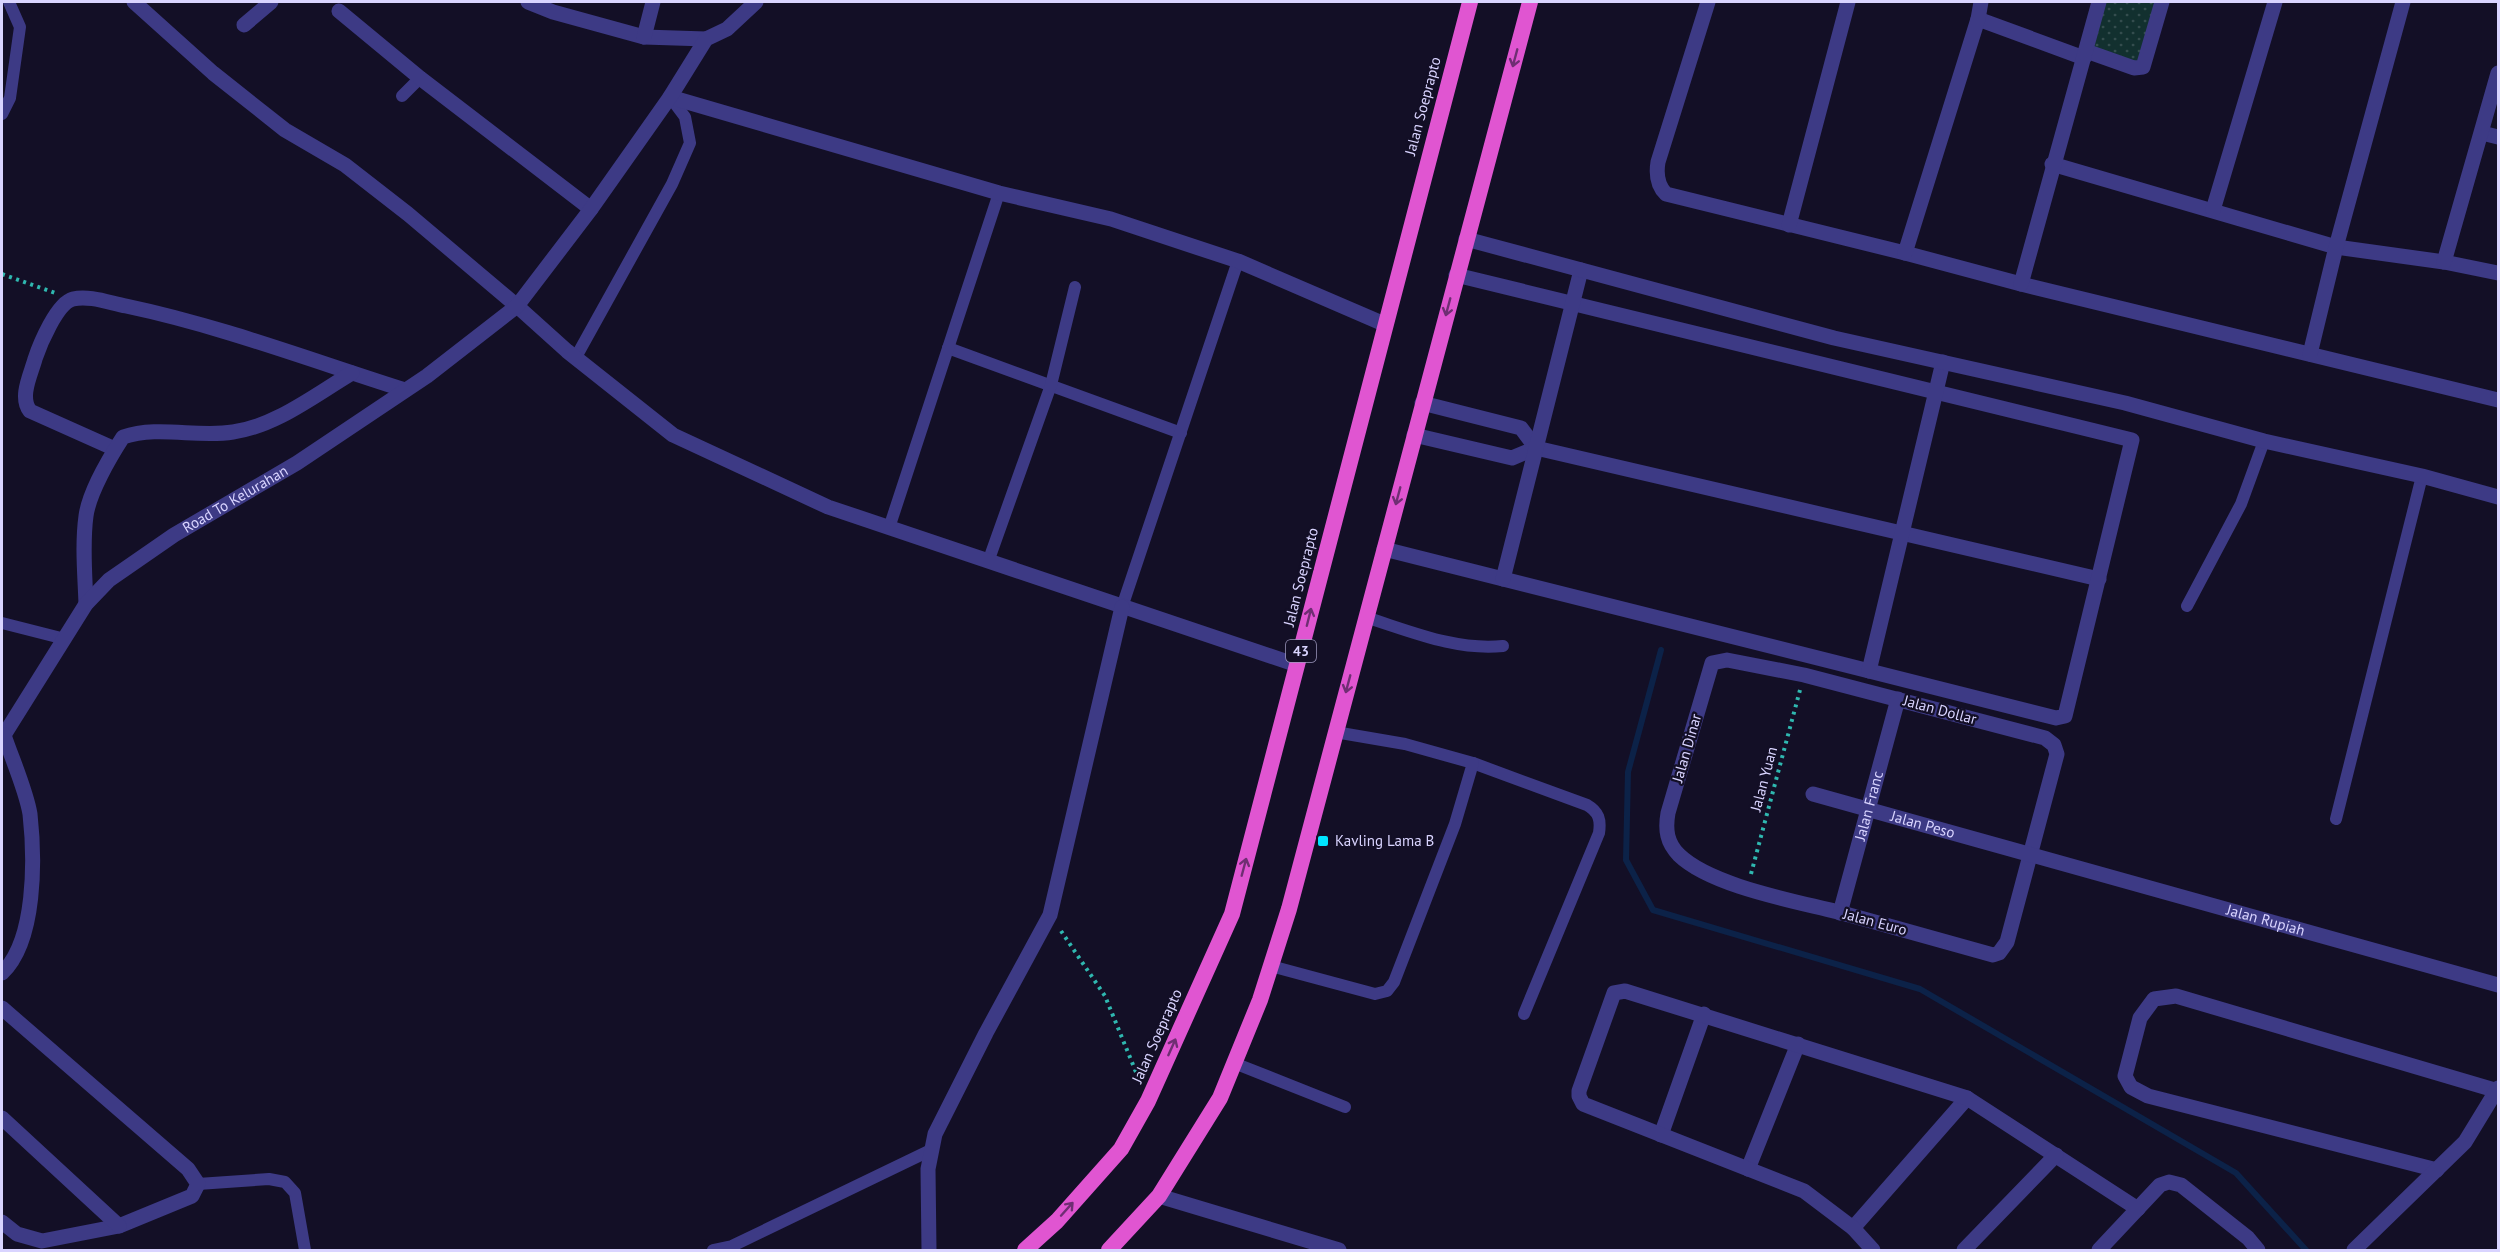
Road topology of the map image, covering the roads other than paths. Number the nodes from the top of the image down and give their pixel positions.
1 (9, 2) edge
2 (135, 2) edge
3 (271, 2) edge
4 (528, 2) edge
5 (653, 2) edge
6 (756, 2) edge
7 (1470, 2) edge
8 (1530, 2) edge
9 (1708, 2) edge
10 (1848, 2) edge
11 (1981, 2) edge
12 (2099, 2) edge
13 (2162, 2) edge
14 (2275, 2) edge
15 (2403, 2) edge
16 (555, 7) edge
17 (339, 11) dead end
18 (1978, 19) junction
19 (244, 25) dead end
20 (644, 37) junction
21 (706, 39) junction
22 (2085, 54) junction
23 (2499, 73) edge
24 (420, 78) junction
25 (402, 96) dead end
26 (670, 97) junction
27 (2, 114) edge
28 (2482, 133) junction
29 (2499, 137) edge
30 (2052, 164) junction
31 (999, 193) junction
32 (591, 209) junction
33 (2213, 210) junction
34 (1789, 225) junction
35 (1466, 239) junction
36 (2336, 247) junction
37 (1905, 253) junction
38 (1238, 261) junction
39 (2444, 262) junction
40 (1581, 270) junction
41 (2499, 273) edge
42 (1456, 275) junction
43 (2020, 284) junction
44 (1074, 286) dead end
45 (1572, 303) junction
46 (517, 306) junction
47 (1384, 324) junction
48 (948, 348) junction
49 (2310, 354) junction
50 (576, 357) junction
51 (1943, 362) junction
52 (352, 373) junction
53 (1051, 385) junction
54 (405, 390) junction
55 (1936, 392) junction
56 (2499, 400) edge
57 (1422, 403) junction
58 (1180, 433) junction
59 (1414, 435) junction
60 (2264, 441) junction
61 (1536, 448) junction
62 (115, 449) junction
63 (2422, 476) junction
64 (2499, 497) edge
65 (889, 528) junction
66 (1902, 534) junction
67 (1383, 549) junction
68 (988, 562) junction
69 (1503, 579) junction
70 (2099, 579) junction
71 (86, 604) junction
72 (2187, 606) dead end
73 (1122, 607) junction
74 (1365, 617) junction
75 (2, 623) edge
76 (65, 639) junction
77 (1503, 646) dead end
78 (1712, 663) joint
79 (1297, 665) junction
80 (1869, 671) junction
81 (1898, 699) junction
82 (1335, 732) junction
83 (3, 736) edge
84 (1473, 763) junction
85 (1812, 794) dead end
86 (1868, 810) junction
87 (2336, 819) dead end
88 (1666, 834) joint
89 (2032, 854) junction
90 (1840, 913) junction
91 (1271, 966) junction
92 (2, 974) edge
93 (2499, 985) edge
94 (2, 1008) edge
95 (1524, 1014) dead end
96 (1704, 1014) junction
97 (1798, 1044) junction
98 (1234, 1063) junction
99 (2498, 1089) edge
100 (1967, 1098) junction
101 (1345, 1107) dead end
102 (2, 1118) edge
103 (1661, 1135) junction
104 (931, 1150) junction
105 (2056, 1155) junction
106 (1748, 1169) junction
107 (2437, 1170) junction
108 (198, 1184) junction
109 (1160, 1197) junction
110 (2138, 1209) junction
111 (2, 1222) edge
112 (119, 1226) junction
113 (1853, 1228) junction
114 (306, 1251) edge
115 (713, 1251) edge
116 (929, 1251) edge
117 (1025, 1251) edge
118 (1109, 1251) edge
119 (1339, 1251) edge
120 (1873, 1251) edge
121 (1964, 1251) edge
122 (2099, 1251) edge
123 (2258, 1251) edge
124 (2354, 1251) edge

1 - 27 lane
2 - 46 street
3 - 19 street
4 - 16 street
5 - 20 street
6 - 21 street
7 - 47 highway, Jalan Soeprapto / 43
8 -> 35 highway
9 - 34 street
10 - 34 street
11 - 18 street
12 - 22 street
13 - 22 street
14 - 33 street
15 - 36 street
16 - 20 street
17 - 24 street
18 - 22 street
18 - 37 street
20 - 21 street
21 - 26 street, Road To Kelurahan
22 - 30 street
23 - 28 street
24 - 25 lane
24 - 32 street
26 - 31 street
26 - 32 street, Road To Kelurahan
26 - 50 lane
28 - 29 street
28 - 39 street
30 - 33 street
30 - 43 street
31 - 38 street
31 - 48 lane
32 - 46 street, Road To Kelurahan
33 - 36 street
34 - 37 street
35 - 40 street
35 - 42 highway
36 - 39 street
36 - 49 street
37 - 43 street
38 - 47 street
38 - 58 lane
39 - 41 street
40 - 45 street
40 - 51 street
42 - 45 street
42 -> 57 highway
43 - 49 street
44 - 53 lane
45 - 55 street
45 - 61 street
46 - 50 street
46 - 54 street, Road To Kelurahan
79 -> 47 highway, Jalan Soeprapto / 43
48 - 53 lane
48 - 65 lane
49 - 56 street
50 - 65 street
51 - 55 street
51 - 60 street
52 - 54 street
52 - 62 street
52 - 62 street
53 - 58 lane
53 - 68 lane
54 - 71 street, Road To Kelurahan
55 - 66 street
55 - 70 street
57 - 59 highway
57 - 61 street
58 - 73 lane
59 - 61 street
59 -> 67 highway
60 - 63 street
60 - 72 lane
61 - 66 street
61 - 69 street
62 - 71 street
63 - 64 street
63 - 87 lane
65 - 68 street
66 - 70 street
66 - 80 street
67 - 69 street
67 - 74 highway
68 - 73 street
69 - 80 street
70 - 80 street
71 - 76 street, Road To Kelurahan
73 - 79 street
73 - 104 street
74 - 77 lane
74 -> 82 highway
75 - 76 lane
76 - 83 street, Road To Kelurahan
78 - 81 street, Jalan Dollar
78 - 88 street, Jalan Dinar
117 -> 79 highway, Jalan Soeprapto / 43
81 - 86 street, Jalan Franc
81 - 89 street, Jalan Dollar
82 - 84 lane
82 - 91 highway
83 - 92 street
84 - 91 lane
84 - 95 lane
85 - 86 street, Jalan Peso
86 - 89 street, Jalan Peso
86 - 90 street, Jalan Franc
88 - 90 street, Jalan Euro
89 - 90 street, Jalan Euro
89 - 93 street, Jalan Rupiah
91 - 98 highway
94 - 108 street
96 - 97 street
96 - 103 street
96 - 103 street
97 - 100 street
97 - 106 street
98 - 101 lane
98 - 109 highway
99 - 107 street
99 - 107 street
100 - 105 street
100 - 113 street
102 - 112 street
103 - 106 street
104 - 115 lane
104 - 116 street
105 - 110 street
105 - 121 street
106 - 113 street
107 - 124 street
108 - 112 street
108 - 114 lane
109 - 118 highway
109 - 119 street
110 - 122 street
110 - 123 street
111 - 112 street
113 - 120 street

